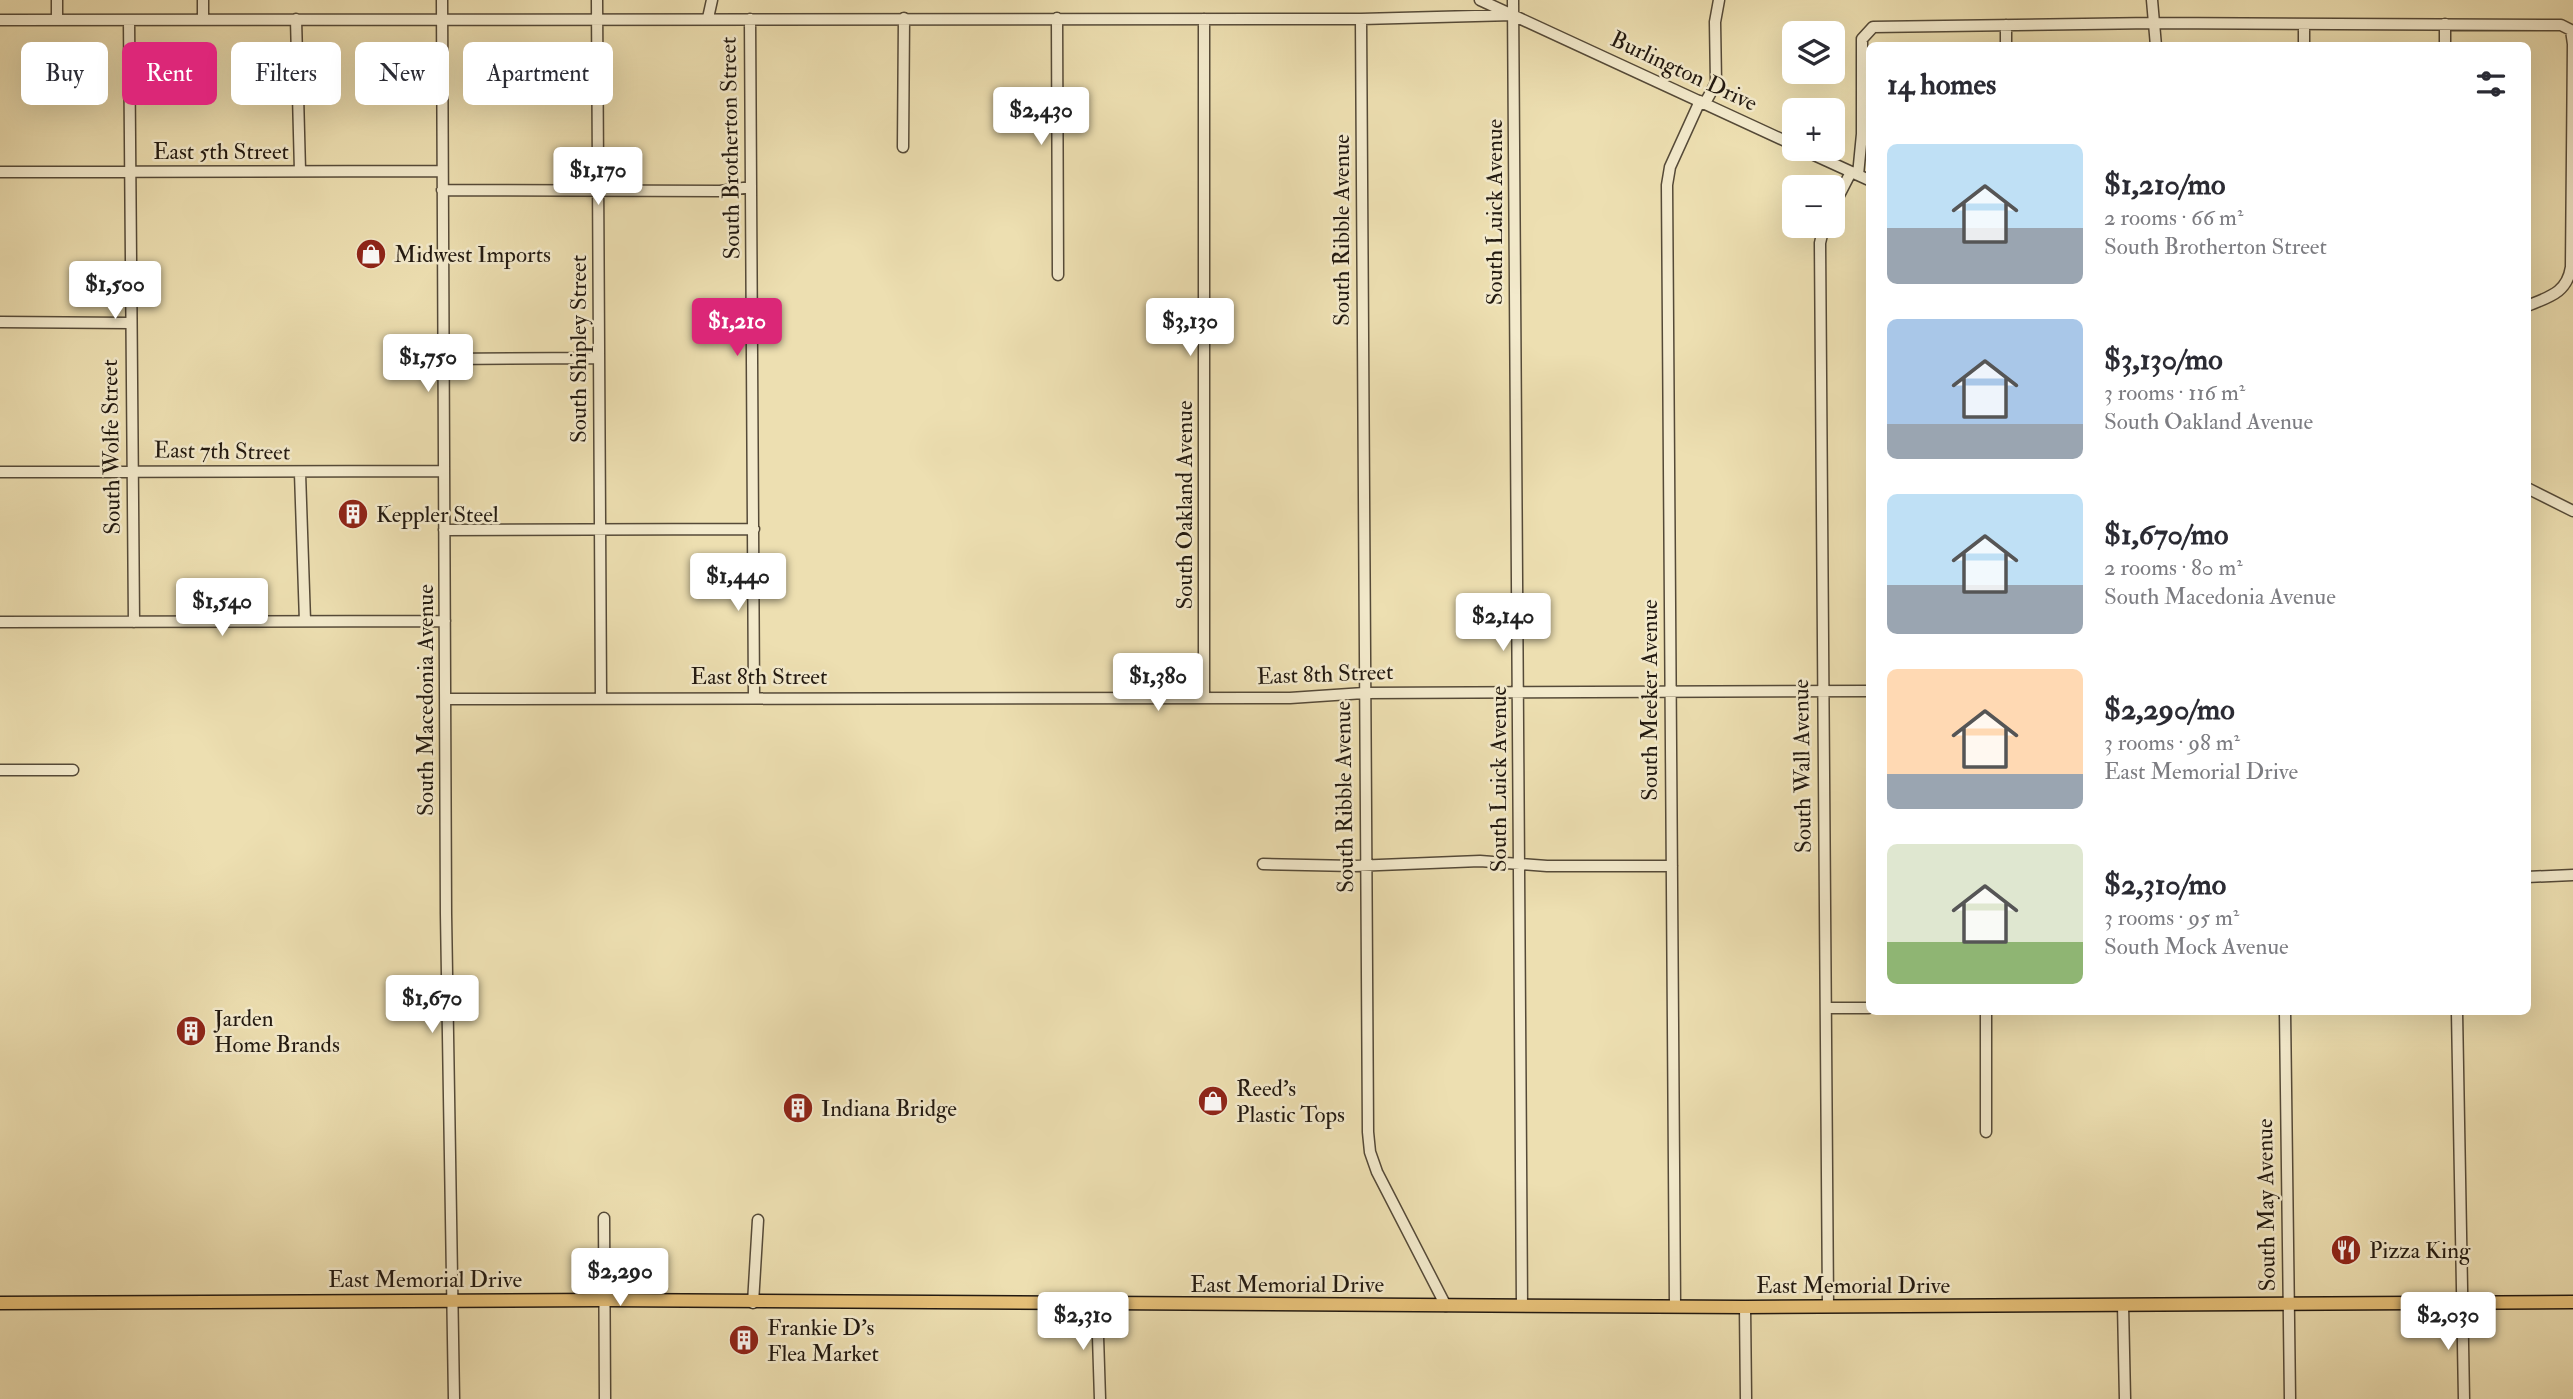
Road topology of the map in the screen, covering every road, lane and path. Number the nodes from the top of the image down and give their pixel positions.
1 (57, 0) edge
2 (203, 0) edge
3 (442, 0) edge
4 (597, 0) edge
5 (712, 0) edge
6 (1480, 0) edge
7 (1513, 0) edge
8 (1720, 0) edge
9 (2152, 0) edge
10 (1513, 15) junction
11 (1057, 18) junction
12 (203, 19) junction
13 (296, 19) junction
14 (442, 19) junction
15 (597, 19) junction
16 (708, 19) junction
17 (750, 19) junction
18 (904, 19) junction
19 (1204, 19) junction
20 (1361, 19) junction
21 (0, 20) edge
22 (57, 20) junction
23 (129, 20) junction
24 (2153, 23) junction
25 (2304, 24) junction
26 (2445, 24) junction
27 (2006, 25) junction
28 (2572, 33) edge
29 (2006, 42) edge
30 (2155, 42) edge
31 (2304, 42) edge
32 (2445, 42) edge
33 (1703, 102) junction
34 (1782, 139) edge
35 (903, 147) dead end
36 (1827, 161) edge
37 (300, 171) junction
38 (442, 171) junction
39 (129, 172) junction
40 (0, 173) edge
41 (1859, 176) edge
42 (751, 187) junction
43 (442, 190) junction
44 (598, 191) junction
45 (1845, 193) edge
46 (1821, 238) edge
47 (1058, 275) dead end
48 (2531, 304) edge
49 (0, 322) edge
50 (131, 323) junction
51 (599, 358) junction
52 (444, 359) junction
53 (132, 471) junction
54 (444, 471) junction
55 (0, 472) edge
56 (300, 472) junction
57 (2531, 490) edge
58 (2573, 511) edge
59 (754, 529) junction
60 (444, 530) junction
61 (601, 530) junction
62 (305, 621) junction
63 (445, 621) junction
64 (0, 622) edge
65 (134, 622) junction
66 (1822, 691) junction
67 (1866, 691) edge
68 (1519, 692) junction
69 (1670, 692) junction
70 (1364, 693) junction
71 (601, 697) junction
72 (1204, 697) junction
73 (754, 698) junction
74 (446, 699) junction
75 (0, 770) edge
76 (73, 770) dead end
77 (1519, 862) junction
78 (1263, 864) dead end
79 (1366, 864) junction
80 (1672, 866) junction
81 (2573, 875) edge
82 (2531, 877) edge
83 (1866, 1007) edge
84 (1826, 1008) junction
85 (1986, 1015) edge
86 (2285, 1015) edge
87 (2457, 1015) edge
88 (1986, 1132) dead end
89 (604, 1217) dead end
90 (758, 1220) dead end
91 (451, 1300) junction
92 (605, 1300) junction
93 (2460, 1302) junction
94 (2573, 1302) edge
95 (0, 1303) edge
96 (753, 1303) junction
97 (2288, 1303) junction
98 (1097, 1305) junction
99 (2123, 1305) junction
100 (1446, 1306) junction
101 (1522, 1306) junction
102 (1675, 1306) junction
103 (1828, 1306) junction
104 (1745, 1307) junction
105 (454, 1399) edge
106 (605, 1399) edge
107 (1100, 1399) edge
108 (1746, 1399) edge
109 (2125, 1399) edge
110 (2290, 1399) edge
111 (2464, 1399) edge

1 - 22 street
2 - 12 street
3 - 14 street, South Macedonia Avenue
4 - 15 street, South Shipley Street
5 - 16 street, South Brotherton Street
6 - 10 street, Burlington Drive
7 - 10 street, South Luick Avenue
8 - 33 street, South Meeker Avenue
9 - 24 street
10 - 20 street
10 - 33 street, Burlington Drive
10 - 68 street, South Luick Avenue
11 - 18 street
11 - 19 street
11 - 47 street
12 - 13 street
12 - 23 street
13 - 14 street
13 - 37 street
14 - 15 street
14 - 38 street, South Macedonia Avenue
15 - 16 street
15 - 44 street, South Shipley Street
16 - 17 street
17 - 18 street
17 - 42 street, South Brotherton Street
18 - 35 street
19 - 20 street
19 - 72 street, South Oakland Avenue
20 - 70 street, South Ribble Avenue
21 - 22 street
22 - 23 street
23 - 39 street, South Wolfe Street
24 - 25 street
24 - 27 street
24 - 30 street
25 - 26 street
25 - 31 street
26 - 28 street
26 - 32 street
27 - 29 street
27 - 41 street
28 - 48 street
33 - 34 street, Burlington Drive
33 - 69 street, South Meeker Avenue
36 - 41 street
37 - 38 street, East 5th Street
37 - 39 street, East 5th Street
38 - 43 street, South Macedonia Avenue
39 - 40 street, East 5th Street
39 - 50 street, South Wolfe Street
41 - 45 street
42 - 44 street
42 - 59 street, South Brotherton Street
43 - 44 street
43 - 52 street, South Macedonia Avenue
44 - 51 street, South Shipley Street
46 - 66 street, South Wall Avenue
49 - 50 street
50 - 53 street, South Wolfe Street
51 - 52 street
51 - 61 street, South Shipley Street
52 - 54 street, South Macedonia Avenue
53 - 55 street, East 7th Street
53 - 56 street, East 7th Street
53 - 65 street, South Wolfe Street
54 - 56 street, East 7th Street
54 - 60 street, South Macedonia Avenue
56 - 62 street
57 - 58 street
59 - 61 street
59 - 73 street, South Brotherton Street
60 - 61 street
60 - 63 street, South Macedonia Avenue
61 - 71 street, South Shipley Street
62 - 63 street
62 - 65 street
63 - 74 street, South Macedonia Avenue
64 - 65 street
66 - 67 street, East 8th Street
66 - 69 street, East 8th Street
66 - 84 street, South Wall Avenue
68 - 69 street, East 8th Street
68 - 70 street, East 8th Street
68 - 77 street, South Luick Avenue
69 - 80 street, South Meeker Avenue
70 - 72 street, East 8th Street
70 - 79 street, South Ribble Avenue
71 - 73 street, East 8th Street
71 - 74 street, East 8th Street
72 - 73 street, East 8th Street
74 - 91 street, South Macedonia Avenue
75 - 76 street
77 - 79 street
77 - 80 street
77 - 101 street, South Luick Avenue
78 - 79 street
79 - 100 street, South Ribble Avenue
80 - 102 street, South Meeker Avenue
81 - 82 street
83 - 84 street
84 - 103 street, South Wall Avenue
85 - 88 street
86 - 97 street, South May Avenue
87 - 93 street
89 - 92 street
90 - 96 street
91 - 92 main road, East Memorial Drive
91 - 95 main road, East Memorial Drive
91 - 105 street, South Macedonia Avenue
92 - 96 main road, East Memorial Drive
92 - 106 street
93 - 94 main road, East Memorial Drive
93 - 97 main road, East Memorial Drive
93 - 111 street
96 - 98 main road, East Memorial Drive
97 - 99 main road, East Memorial Drive
97 - 110 street, South May Avenue
98 - 100 main road, East Memorial Drive
98 - 107 street
99 - 103 main road, East Memorial Drive
99 - 109 street
100 - 101 main road, East Memorial Drive
101 - 102 main road, East Memorial Drive
102 - 104 main road, East Memorial Drive
103 - 104 main road, East Memorial Drive
104 - 108 street

